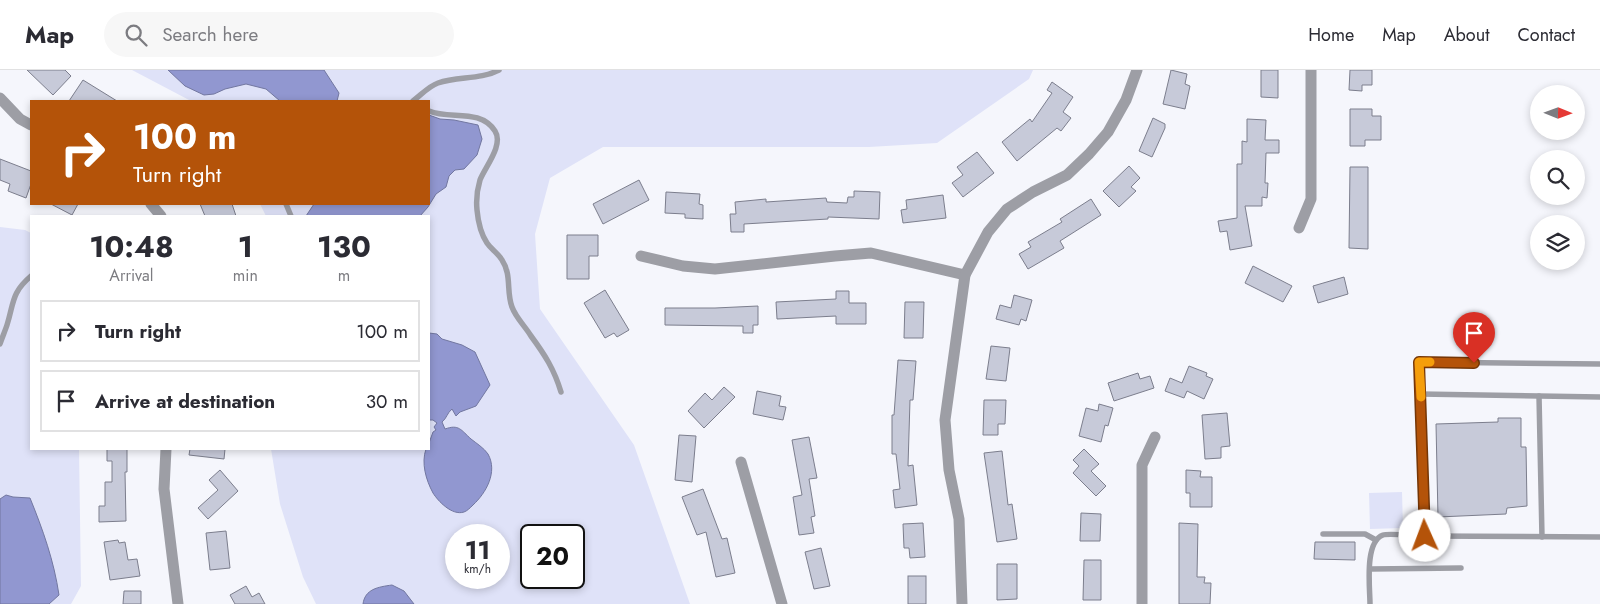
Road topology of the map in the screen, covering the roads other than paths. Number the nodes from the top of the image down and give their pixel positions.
1 (499, 70) edge
2 (1137, 70) edge
3 (1311, 70) edge
4 (0, 98) edge
5 (414, 100) edge
6 (430, 111) edge
7 (30, 124) edge
8 (152, 205) edge
9 (160, 215) edge
10 (1299, 228) dead end
11 (641, 256) dead end
12 (965, 275) junction
13 (30, 277) edge
14 (0, 344) edge
15 (1600, 364) edge
16 (561, 392) dead end
17 (1420, 394) junction
18 (1539, 396) junction
19 (1600, 396) edge
20 (1155, 437) dead end
21 (166, 450) edge
22 (741, 462) dead end
23 (1323, 534) dead end
24 (1425, 536) junction
25 (1542, 537) junction
26 (1600, 537) edge
27 (1376, 540) junction
28 (1461, 568) dead end
29 (1370, 569) junction
30 (178, 604) edge
31 (782, 604) edge
32 (962, 604) edge
33 (1142, 604) edge
34 (1370, 604) edge

1 - 5 lane
2 - 12 street
3 - 10 street
4 - 7 street
6 - 16 lane
8 - 9 street
11 - 12 street
12 - 32 street
13 - 14 lane
15 - 17 lane
17 - 18 lane
17 - 24 lane
18 - 19 lane
18 - 25 lane
20 - 33 street
21 - 30 street
22 - 31 street
23 - 27 lane
24 - 25 lane
24 - 27 lane
25 - 26 lane
27 - 29 lane
28 - 29 lane
29 - 34 lane

